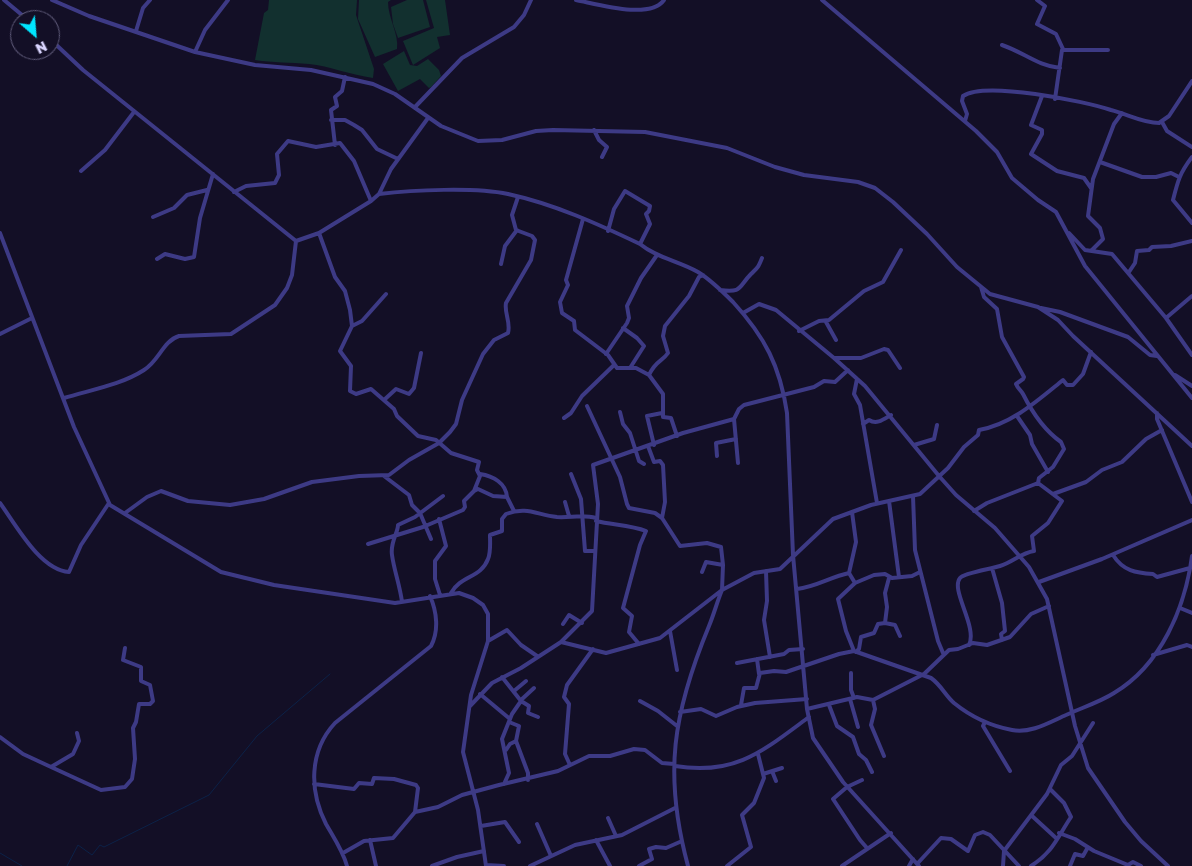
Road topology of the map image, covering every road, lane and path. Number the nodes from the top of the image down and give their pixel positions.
1 (4, 0) edge
2 (52, 0) edge
3 (150, 0) edge
4 (228, 0) edge
5 (531, 0) edge
6 (576, 0) edge
7 (664, 0) edge
8 (822, 0) edge
9 (1037, 0) edge
10 (16, 10) edge
11 (136, 32) junction
12 (1002, 45) dead end
13 (60, 48) edge
14 (1063, 50) junction
15 (1108, 50) dead end
16 (195, 52) junction
17 (1060, 68) junction
18 (345, 77) junction
19 (1192, 82) edge
20 (1042, 96) junction
21 (1056, 99) junction
22 (415, 108) junction
23 (134, 112) junction
24 (1122, 113) junction
25 (428, 118) junction
26 (331, 120) junction
27 (965, 121) junction
28 (1162, 122) junction
29 (594, 130) junction
30 (335, 145) junction
31 (1192, 147) edge
32 (1192, 156) edge
33 (602, 157) dead end
34 (398, 159) junction
35 (1100, 162) junction
36 (81, 171) dead end
37 (213, 174) junction
38 (1179, 177) junction
39 (1092, 188) junction
40 (207, 190) junction
41 (234, 192) junction
42 (379, 194) junction
43 (518, 196) junction
44 (371, 201) junction
45 (153, 217) dead end
46 (583, 219) junction
47 (1192, 224) edge
48 (517, 230) junction
49 (608, 231) junction
50 (1067, 232) junction
51 (0, 233) edge
52 (319, 233) junction
53 (296, 241) junction
54 (1192, 241) edge
55 (640, 244) junction
56 (901, 250) dead end
57 (1091, 250) junction
58 (657, 255) junction
59 (762, 258) dead end
60 (157, 259) dead end
61 (501, 264) dead end
62 (1129, 272) junction
63 (703, 276) junction
64 (981, 287) junction
65 (720, 290) junction
66 (386, 294) dead end
67 (1192, 296) edge
68 (1038, 308) junction
69 (743, 313) junction
70 (32, 318) junction
71 (1166, 318) junction
72 (826, 322) junction
73 (352, 326) junction
74 (623, 328) junction
75 (799, 331) junction
76 (0, 334) edge
77 (836, 340) dead end
78 (1091, 352) junction
79 (421, 353) dead end
80 (606, 354) junction
81 (1157, 356) junction
82 (1192, 356) edge
83 (834, 358) junction
84 (614, 365) junction
85 (630, 368) junction
86 (900, 368) dead end
87 (848, 370) junction
88 (1172, 374) junction
89 (649, 375) junction
90 (857, 379) junction
91 (1192, 386) edge
92 (784, 394) junction
93 (64, 398) junction
94 (1192, 398) edge
95 (384, 400) junction
96 (587, 406) dead end
97 (1028, 406) junction
98 (620, 412) dead end
99 (1157, 413) junction
100 (662, 414) junction
101 (891, 415) junction
102 (1017, 416) junction
103 (564, 418) dead end
104 (734, 419) junction
105 (863, 424) junction
106 (937, 425) dead end
107 (1162, 430) junction
108 (677, 436) junction
109 (736, 439) junction
110 (439, 443) junction
111 (654, 445) junction
112 (648, 446) junction
113 (914, 446) junction
114 (1192, 446) edge
115 (635, 451) junction
116 (717, 456) dead end
117 (612, 458) junction
118 (738, 463) dead end
119 (644, 464) dead end
120 (1048, 472) junction
121 (480, 474) junction
122 (571, 474) dead end
123 (382, 475) junction
124 (939, 476) junction
125 (1038, 483) junction
126 (474, 491) junction
127 (1053, 494) junction
128 (443, 496) dead end
129 (913, 496) junction
130 (508, 497) junction
131 (889, 501) junction
132 (564, 502) dead end
133 (1192, 502) edge
134 (0, 503) edge
135 (108, 503) junction
136 (877, 503) junction
137 (514, 511) junction
138 (974, 511) junction
139 (852, 512) junction
140 (125, 513) junction
141 (420, 513) junction
142 (583, 514) junction
143 (569, 516) junction
144 (662, 518) junction
145 (439, 519) junction
146 (596, 519) junction
147 (1192, 520) edge
148 (425, 527) junction
149 (394, 536) junction
150 (431, 539) dead end
151 (368, 544) dead end
152 (594, 551) junction
153 (793, 555) junction
154 (1114, 555) junction
155 (1019, 556) junction
156 (1192, 556) edge
157 (723, 565) junction
158 (992, 568) junction
159 (1190, 568) junction
160 (766, 571) junction
161 (702, 572) dead end
162 (920, 572) junction
163 (849, 573) junction
164 (899, 577) junction
165 (889, 578) junction
166 (1039, 582) junction
167 (856, 583) junction
168 (797, 589) junction
169 (722, 590) junction
170 (451, 593) junction
171 (440, 595) junction
172 (430, 596) junction
173 (402, 602) junction
174 (1048, 606) junction
175 (1180, 608) junction
176 (1192, 612) edge
177 (582, 622) junction
178 (885, 623) junction
179 (563, 624) dead end
180 (670, 631) junction
181 (900, 636) dead end
182 (1002, 640) junction
183 (488, 641) junction
184 (561, 642) junction
185 (639, 644) junction
186 (969, 644) junction
187 (1192, 647) edge
188 (125, 648) dead end
189 (593, 649) junction
190 (803, 649) junction
191 (855, 652) junction
192 (943, 653) junction
193 (1154, 655) junction
194 (537, 656) junction
195 (770, 657) junction
196 (757, 659) junction
197 (737, 663) dead end
198 (804, 667) junction
199 (677, 670) dead end
200 (851, 673) dead end
201 (759, 674) junction
202 (922, 675) junction
203 (502, 677) junction
204 (526, 681) dead end
205 (534, 688) dead end
206 (514, 691) junction
207 (480, 694) junction
208 (852, 698) junction
209 (807, 699) junction
210 (521, 700) junction
211 (873, 700) junction
212 (640, 701) dead end
213 (741, 705) junction
214 (829, 705) junction
215 (468, 708) junction
216 (807, 709) junction
217 (680, 712) junction
218 (1072, 712) junction
219 (538, 717) dead end
220 (809, 717) junction
221 (510, 720) junction
222 (985, 722) junction
223 (1093, 723) dead end
224 (677, 726) junction
225 (858, 727) dead end
226 (77, 733) dead end
227 (0, 737) edge
228 (516, 741) junction
229 (1079, 744) junction
230 (506, 750) junction
231 (758, 754) junction
232 (884, 756) dead end
233 (570, 765) junction
234 (674, 765) junction
235 (51, 767) junction
236 (782, 768) dead end
237 (772, 771) junction
238 (1010, 771) dead end
239 (872, 772) dead end
240 (763, 774) junction
241 (528, 780) junction
242 (862, 780) dead end
243 (776, 781) dead end
244 (314, 784) junction
245 (504, 784) junction
246 (847, 787) junction
247 (1050, 789) junction
248 (474, 793) junction
249 (675, 808) junction
250 (415, 812) junction
251 (1031, 815) junction
252 (608, 818) dead end
253 (538, 824) dead end
254 (481, 826) junction
255 (891, 833) junction
256 (1059, 833) junction
257 (616, 836) junction
258 (1056, 838) junction
259 (370, 840) junction
260 (596, 840) junction
261 (682, 841) junction
262 (519, 842) dead end
263 (1088, 847) junction
264 (867, 848) junction
265 (484, 851) junction
266 (1004, 851) junction
267 (343, 853) junction
268 (551, 856) junction
269 (913, 859) junction
270 (1038, 862) junction
271 (486, 865) edge
272 (918, 865) edge
273 (1165, 865) edge
274 (347, 866) edge
275 (376, 866) edge
276 (432, 866) edge
277 (504, 866) edge
278 (530, 866) edge
279 (610, 866) edge
280 (638, 866) edge
281 (688, 866) edge
282 (727, 866) edge
283 (842, 866) edge
284 (909, 866) edge
285 (1003, 866) edge
286 (1019, 866) edge
287 (1031, 866) edge
288 (1042, 866) edge
289 (1070, 866) edge
290 (1127, 866) edge
291 (1141, 866) edge

1 - 10 street
2 - 11 street
3 - 11 street
4 - 16 street
5 - 22 street
6 - 7 street
8 - 27 street
9 - 14 street
11 - 16 street
12 - 17 street
13 - 23 street
14 - 15 street
14 - 17 street
16 - 18 street
17 - 21 street
18 - 22 street
18 - 26 street
19 - 28 street
20 - 21 street
20 - 27 street
20 - 39 street
21 - 24 street
22 - 25 street
23 - 36 street
23 - 37 street
24 - 28 street
24 - 35 street
25 - 29 street
25 - 34 street
26 - 30 street
26 - 34 street
27 - 50 street
28 - 31 street
29 - 33 street
29 - 64 street
30 - 41 street
30 - 44 street
32 - 38 street
34 - 42 street
35 - 38 street
35 - 39 street
37 - 40 street
37 - 41 street
38 - 47 street
39 - 57 street
40 - 45 street
40 - 60 street
41 - 53 street
42 - 43 street
42 - 44 street
43 - 46 street
43 - 48 street
44 - 52 street
46 - 49 street
46 - 80 street
48 - 61 street
48 - 110 street
49 - 55 street
49 - 55 street
50 - 57 street
50 - 81 street
51 - 70 street
52 - 53 street
52 - 73 street
53 - 93 street
54 - 62 street
55 - 58 street
56 - 72 street
57 - 62 street
58 - 63 street
58 - 74 street
59 - 65 street
62 - 71 street
63 - 65 street
63 - 89 street
64 - 68 street
64 - 97 street
65 - 69 street
66 - 73 street
67 - 71 street
68 - 78 street
68 - 81 street
69 - 75 street
69 - 92 street
70 - 76 street
70 - 93 street
71 - 82 street
72 - 75 street
72 - 77 street
73 - 95 street
74 - 80 street
74 - 85 street
75 - 83 street
78 - 97 street
78 - 99 street
79 - 95 street
80 - 84 street
81 - 88 street
83 - 86 street
83 - 87 street
84 - 85 street
84 - 103 street
85 - 89 street
87 - 90 street
87 - 92 street
88 - 91 street
88 - 94 street
89 - 100 street
90 - 101 street
90 - 105 street
92 - 104 street
92 - 153 street
93 - 135 street
95 - 110 street
96 - 117 street
97 - 102 street
97 - 120 street
98 - 115 street
99 - 107 street
99 - 114 street
100 - 108 street
100 - 111 street
101 - 105 street
101 - 113 street
102 - 120 street
102 - 124 street
104 - 108 street
104 - 109 street
105 - 136 street
106 - 113 street
107 - 127 street
107 - 133 street
108 - 111 street
109 - 116 street
109 - 118 street
110 - 121 street
110 - 123 street
111 - 112 street
112 - 115 street
112 - 144 street
113 - 124 street
115 - 117 street
115 - 119 street
117 - 144 street
117 - 146 street
120 - 125 street
121 - 126 street
121 - 130 street
122 - 142 street
123 - 140 street
123 - 141 street
124 - 129 street
124 - 138 street
125 - 127 street
125 - 138 street
126 - 130 street
126 - 145 street
127 - 155 street
128 - 141 street
129 - 131 street
129 - 162 street
130 - 137 street
131 - 136 street
131 - 164 street
132 - 143 street
134 - 135 street
135 - 140 street
136 - 139 street
137 - 143 street
137 - 170 street
138 - 155 street
139 - 153 street
139 - 163 street
140 - 173 street
141 - 148 street
141 - 149 street
142 - 143 street
142 - 146 street
142 - 152 street
144 - 157 street
145 - 148 street
145 - 171 street
146 - 152 street
146 - 185 street
147 - 154 street
148 - 149 street
148 - 150 street
149 - 151 street
149 - 173 street
152 - 177 street
153 - 160 street
153 - 168 street
154 - 159 street
154 - 166 street
155 - 158 street
155 - 166 street
156 - 159 street
157 - 161 street
157 - 169 street
158 - 182 street
158 - 186 street
159 - 175 street
160 - 169 street
160 - 195 street
162 - 164 street
162 - 192 street
163 - 167 street
163 - 168 street
164 - 165 street
165 - 167 street
165 - 178 street
166 - 174 street
167 - 191 street
168 - 190 street
169 - 180 street
169 - 217 street
170 - 171 street
170 - 183 street
171 - 172 street
172 - 173 street
172 - 244 street
174 - 182 street
174 - 218 street
175 - 176 street
175 - 193 street
177 - 179 street
177 - 184 street
178 - 181 street
178 - 191 street
180 - 185 street
180 - 199 street
182 - 186 street
183 - 194 street
183 - 215 street
184 - 189 street
184 - 194 street
185 - 189 street
186 - 192 street
187 - 193 street
188 - 235 street
189 - 233 street
190 - 195 street
190 - 198 street
191 - 198 street
191 - 202 street
192 - 202 street
193 - 218 street
194 - 203 street
195 - 196 street
196 - 197 street
196 - 201 street
198 - 201 street
198 - 209 street
200 - 208 street
201 - 213 street
202 - 211 street
202 - 222 street
203 - 206 street
203 - 207 street
204 - 206 street
205 - 210 street
206 - 210 street
207 - 215 street
207 - 221 street
208 - 211 street
208 - 214 street
208 - 225 street
209 - 213 street
209 - 216 street
210 - 219 street
210 - 221 street
211 - 232 street
212 - 224 street
213 - 217 street
214 - 216 street
214 - 239 street
215 - 248 street
216 - 220 street
217 - 224 street
218 - 222 street
218 - 229 street
220 - 231 street
220 - 246 street
221 - 228 street
221 - 230 street
222 - 238 street
223 - 229 street
224 - 234 street
226 - 235 street
227 - 235 street
228 - 230 street
228 - 241 street
229 - 247 street
229 - 273 street
230 - 245 street
231 - 234 street
231 - 240 street
233 - 234 street
233 - 241 street
234 - 249 street
236 - 237 street
237 - 240 street
237 - 243 street
240 - 282 street
241 - 245 street
242 - 246 street
244 - 250 street
244 - 267 street
245 - 248 street
246 - 255 street
246 - 264 street
247 - 251 street
247 - 256 street
248 - 250 street
248 - 254 street
249 - 257 street
249 - 261 street
250 - 259 street
251 - 258 street
251 - 266 street
252 - 257 street
253 - 268 street
254 - 262 street
254 - 265 street
255 - 264 street
255 - 269 street
256 - 258 street
256 - 263 street
257 - 260 street
258 - 270 street
259 - 267 street
259 - 275 street
260 - 268 street
260 - 279 street
261 - 280 street
261 - 281 street
263 - 289 street
263 - 290 street
264 - 283 street
265 - 271 street
265 - 276 street
266 - 272 street
266 - 285 street
266 - 286 street
267 - 274 street
268 - 278 street
269 - 272 street
269 - 284 street
270 - 287 street
270 - 288 street
271 - 277 street
290 - 291 street

